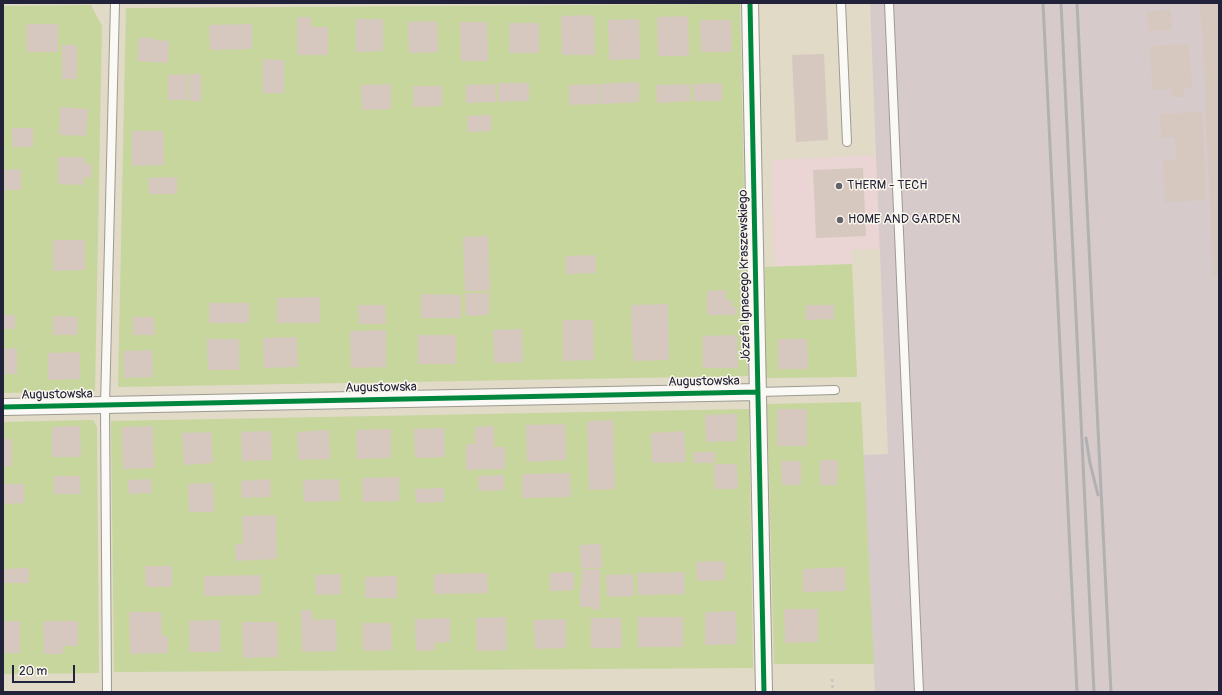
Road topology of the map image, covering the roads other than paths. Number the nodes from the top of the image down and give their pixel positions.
1 (115, 3) edge
2 (750, 3) edge
3 (842, 3) edge
4 (889, 3) edge
5 (847, 142) dead end
6 (835, 390) dead end
7 (758, 392) junction
8 (105, 405) junction
9 (3, 407) edge
10 (107, 692) edge
11 (764, 692) edge
12 (919, 692) edge

1 - 8 lane
2 - 7 street, Józefa Ignacego Kraszewskiego
3 - 5 lane
4 - 12 lane
6 - 7 lane
7 - 8 street, Augustowska
7 - 11 street, Józefa Ignacego Kraszewskiego
8 - 9 street, Augustowska
8 - 10 lane

